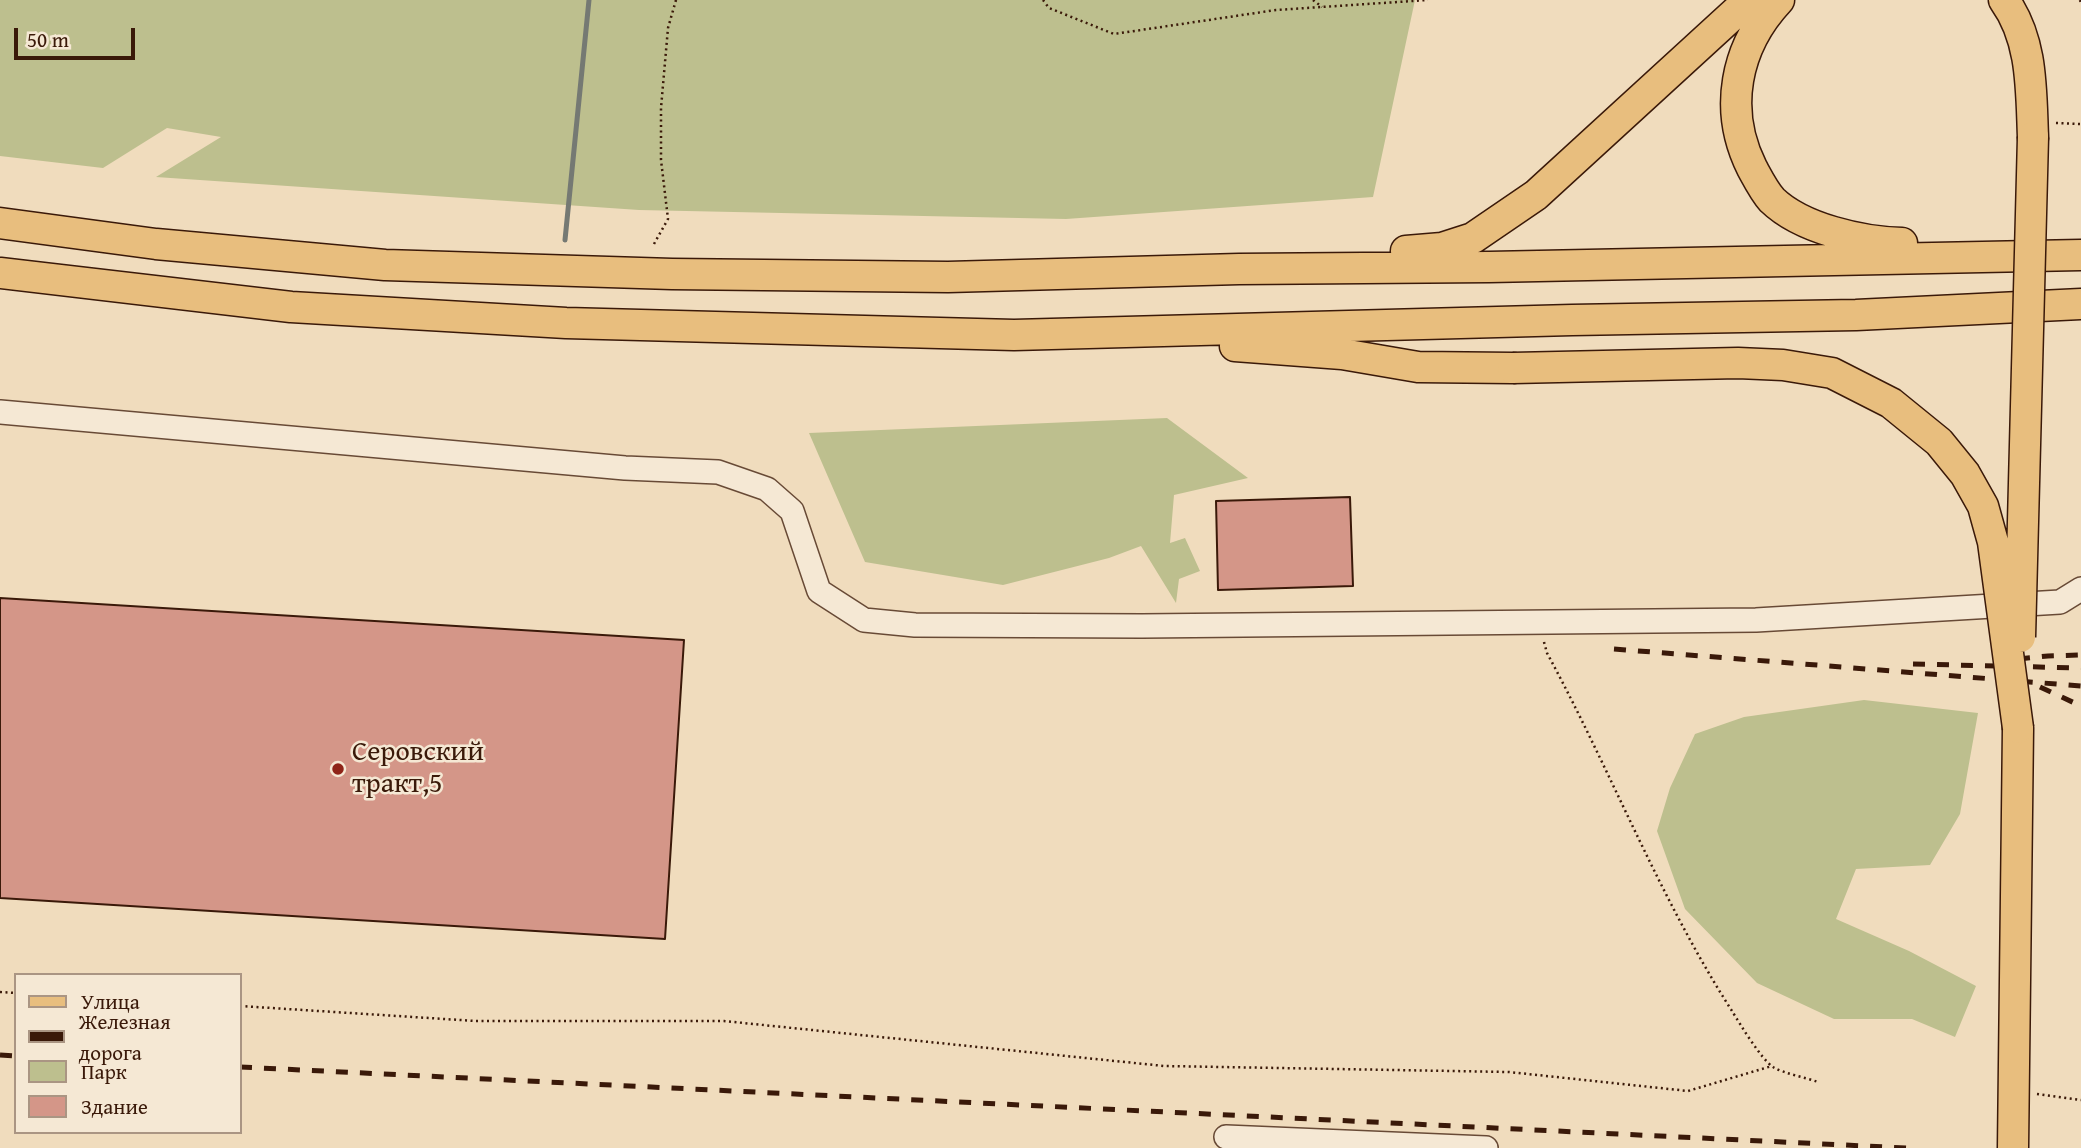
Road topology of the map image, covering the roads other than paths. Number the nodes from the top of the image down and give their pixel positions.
1 (1749, 0) edge
2 (1779, 0) edge
3 (2004, 0) edge
4 (0, 223) edge
5 (2081, 250) edge
6 (2081, 255) edge
7 (1239, 269) junction
8 (0, 273) edge
9 (2081, 304) edge
10 (1014, 335) junction
11 (0, 411) edge
12 (2081, 589) edge
13 (2018, 728) junction
14 (1226, 1137) dead end
15 (1486, 1148) edge
16 (2013, 1148) edge

1 - 7 main road
2 - 5 main road
3 - 13 main road, bridge
4 - 7 main road
6 - 7 main road
8 - 10 main road
9 - 10 main road
10 - 13 main road, bridge
11 - 12 lane
13 - 16 main road
14 - 15 lane

